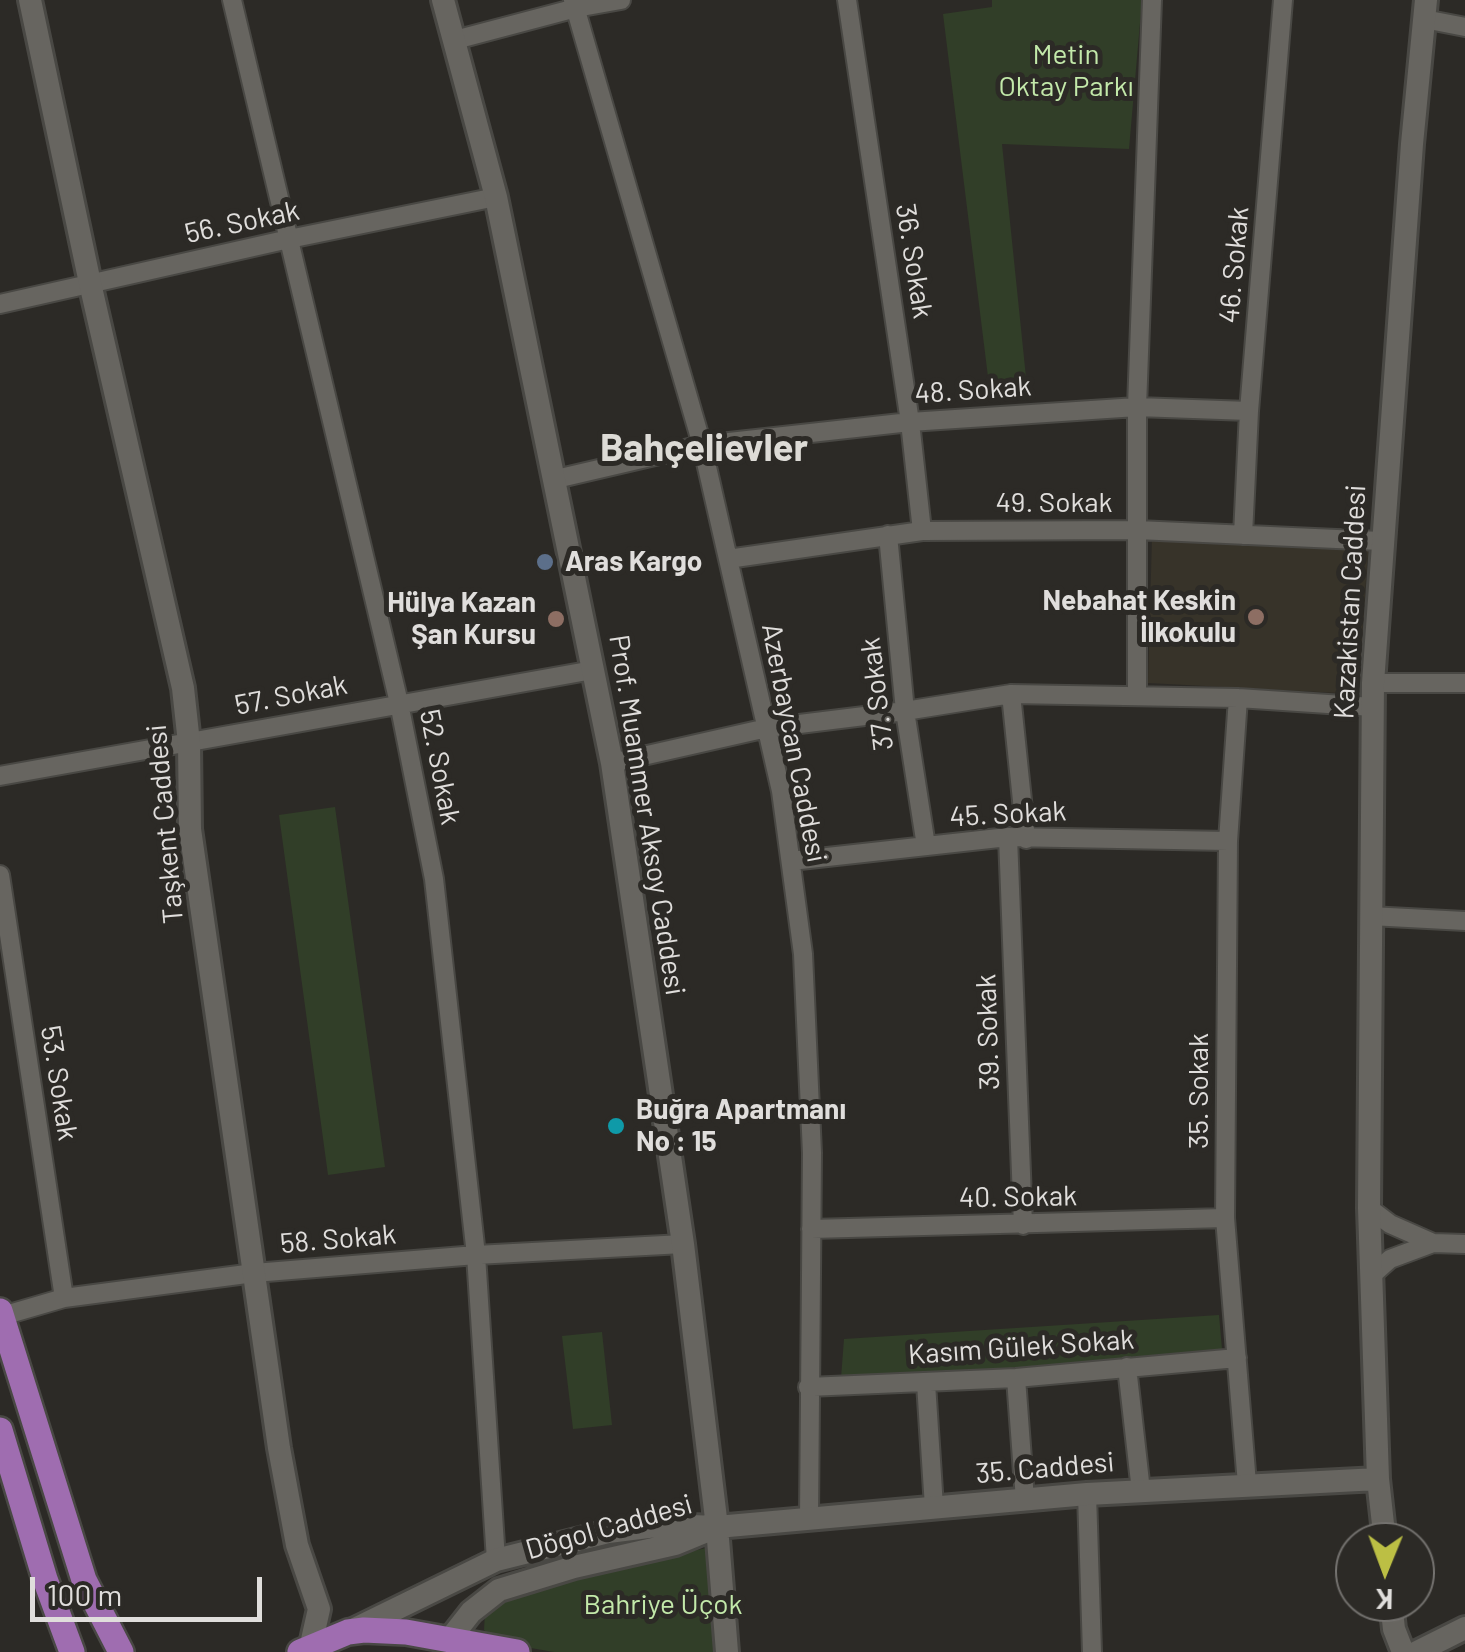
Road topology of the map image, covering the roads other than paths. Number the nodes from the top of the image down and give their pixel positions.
1 (30, 0) edge
2 (232, 0) edge
3 (443, 0) edge
4 (621, 0) edge
5 (847, 0) edge
6 (1152, 0) edge
7 (1284, 0) edge
8 (574, 4) edge
9 (1425, 9) edge
10 (1465, 26) edge
11 (455, 40) junction
12 (496, 197) junction
13 (289, 239) junction
14 (90, 283) junction
15 (0, 304) edge
16 (1137, 408) junction
17 (1249, 411) junction
18 (910, 422) junction
19 (702, 445) junction
20 (556, 479) junction
21 (1137, 530) junction
22 (922, 531) junction
23 (888, 534) junction
24 (1242, 534) junction
25 (1381, 542) junction
26 (728, 559) junction
27 (594, 670) junction
28 (1372, 683) junction
29 (1465, 683) edge
30 (1010, 694) junction
31 (1137, 695) junction
32 (1238, 698) junction
33 (399, 703) junction
34 (1373, 707) junction
35 (905, 711) junction
36 (766, 728) junction
37 (189, 743) junction
38 (612, 763) junction
39 (0, 776) edge
40 (1017, 838) junction
41 (1228, 841) junction
42 (926, 846) junction
43 (791, 861) junction
44 (0, 876) edge
45 (1370, 916) junction
46 (1465, 921) edge
47 (1369, 1208) junction
48 (1226, 1218) junction
49 (1023, 1226) junction
50 (812, 1229) junction
51 (1433, 1243) junction
52 (683, 1244) junction
53 (1465, 1244) edge
54 (476, 1255) junction
55 (254, 1273) junction
56 (1372, 1274) junction
57 (64, 1298) junction
58 (1, 1314) edge
59 (1237, 1358) junction
60 (1127, 1368) junction
61 (1016, 1378) junction
62 (926, 1383) junction
63 (808, 1387) junction
64 (0, 1430) edge
65 (1378, 1479) junction
66 (1247, 1484) junction
67 (1142, 1491) junction
68 (1087, 1494) junction
69 (1025, 1500) junction
70 (934, 1507) junction
71 (809, 1518) junction
72 (1382, 1522) edge
73 (717, 1527) junction
74 (496, 1560) junction
75 (1393, 1622) edge
76 (1465, 1628) edge
77 (348, 1632) junction
78 (448, 1646) edge
79 (305, 1650) edge
80 (72, 1652) edge
81 (121, 1652) edge
82 (517, 1652) edge
83 (726, 1652) edge
84 (1092, 1652) edge
85 (1402, 1652) edge
86 (1416, 1652) edge

1 - 14 street, Taşkent Caddesi
2 - 13 street, 52. Sokak
3 - 11 street, Prof. Muammer Aksoy Caddesi
4 - 8 street
5 - 18 street, 36. Sokak
6 - 16 street
7 - 17 street, 46. Sokak
8 - 11 street
8 - 19 street, Azerbaycan Caddesi
9 - 10 street
9 - 25 street, Kazakistan Caddesi
11 - 12 street, Prof. Muammer Aksoy Caddesi
12 - 13 street, 56. Sokak
12 - 20 street, Prof. Muammer Aksoy Caddesi
13 - 14 street, 56. Sokak
13 - 33 street, 52. Sokak
14 - 15 street, 56. Sokak
14 - 37 street, Taşkent Caddesi
16 - 17 street, 48. Sokak
16 - 18 street, 48. Sokak
16 - 21 street
17 - 24 street, 46. Sokak
18 - 19 street, 48. Sokak
18 - 22 street, 36. Sokak
19 - 20 street, 48. Sokak
19 - 26 street, Azerbaycan Caddesi
20 - 27 street, Prof. Muammer Aksoy Caddesi
21 - 22 street, 49. Sokak
21 - 24 street, 49. Sokak
21 - 31 street
22 - 23 street, 49. Sokak
23 - 26 street, 49. Sokak
23 - 35 street, 37. Sokak
24 - 25 street, 49. Sokak
25 - 28 street, Kazakistan Caddesi
26 - 36 street, Azerbaycan Caddesi
27 - 33 street, 57. Sokak
27 - 38 street, Prof. Muammer Aksoy Caddesi
28 - 29 street
28 - 34 street, Kazakistan Caddesi
30 - 31 street
30 - 35 street
30 - 40 street, 39. Sokak
31 - 32 street
32 - 34 street
32 - 41 street, 35. Sokak
33 - 37 street, 57. Sokak
33 - 54 street, 52. Sokak
34 - 45 street, Kazakistan Caddesi
35 - 36 street
35 - 42 street, 37. Sokak
36 - 38 street
36 - 43 street, Azerbaycan Caddesi
37 - 39 street, 57. Sokak
37 - 55 street, Taşkent Caddesi
38 - 52 street, Prof. Muammer Aksoy Caddesi
40 - 41 street, 45. Sokak
40 - 42 street, 45. Sokak
40 - 49 street, 39. Sokak
41 - 48 street, 35. Sokak
42 - 43 street, 45. Sokak
43 - 50 street, Azerbaycan Caddesi
44 - 57 street, 53. Sokak
45 - 46 street
45 - 47 street, Kazakistan Caddesi
47 - 51 street
47 - 56 street, Kazakistan Caddesi
48 - 49 street, 40. Sokak
48 - 59 street, 35. Sokak
49 - 50 street, 40. Sokak
50 - 63 street, Azerbaycan Caddesi
51 - 53 street
51 - 56 street
52 - 54 street, 58. Sokak
52 - 73 street, Prof. Muammer Aksoy Caddesi
54 - 55 street, 58. Sokak
54 - 74 street, 52. Sokak
55 - 57 street, 58. Sokak
55 - 79 street, Taşkent Caddesi
56 - 65 street, Kazakistan Caddesi
57 - 58 street, 58. Sokak
58 - 81 main road
59 - 60 street, Kasım Gülek Sokak
59 - 66 street, 35. Sokak
60 - 61 street, Kasım Gülek Sokak
60 - 67 street
61 - 62 street, Kasım Gülek Sokak
61 - 69 street
62 - 63 street, Kasım Gülek Sokak
62 - 70 street
63 - 71 street, Azerbaycan Caddesi
64 - 80 main road
65 - 66 street, 35. Caddesi
65 - 72 street, Kazakistan Caddesi
66 - 67 street, 35. Caddesi
67 - 68 street, 35. Caddesi
68 - 69 street, 35. Caddesi
68 - 84 street
69 - 70 street, 35. Caddesi
70 - 71 street, 35. Caddesi
71 - 73 street, 35. Caddesi
73 - 74 street, Dögol Caddesi
73 - 78 street, Dögol Caddesi
73 - 83 street, Prof. Muammer Aksoy Caddesi
74 - 77 street, Dögol Caddesi
75 - 85 street
76 - 86 street
77 - 78 main road, Dögol Caddesi
77 - 79 main road, Dögol Caddesi
78 - 82 main road

